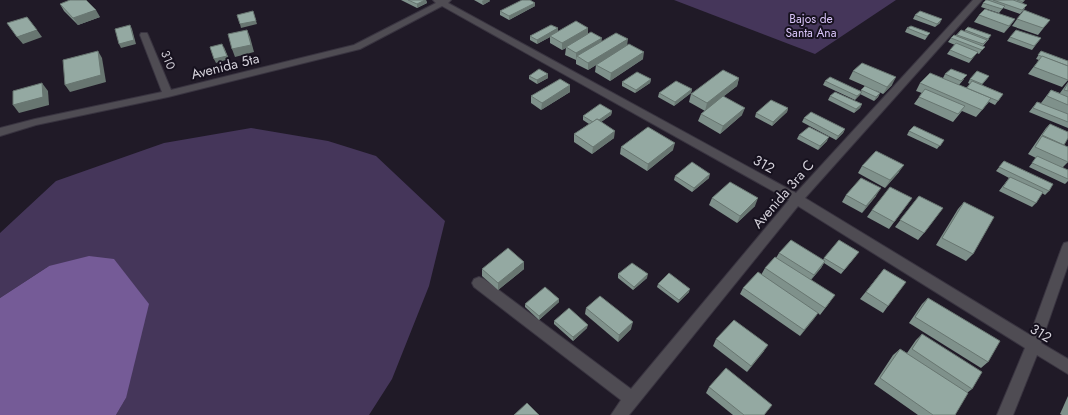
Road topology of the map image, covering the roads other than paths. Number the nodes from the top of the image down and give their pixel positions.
1 (978, 0) edge
2 (442, 1) edge
3 (144, 35) dead end
4 (168, 94) junction
5 (0, 132) edge
6 (796, 199) junction
7 (1068, 247) edge
8 (479, 283) dead end
9 (1033, 346) junction
10 (1068, 367) edge
11 (632, 399) junction
12 (619, 415) edge
13 (1005, 415) edge

1 - 6 street, Avenida 3ra C
2 - 4 street, Avenida 5ta
2 - 6 street, 312
3 - 4 street, 310
4 - 5 street, Avenida 5ta
6 - 9 street, 312
6 - 11 street, Avenida 3ra C
7 - 9 street
8 - 11 street
9 - 10 street, 312
9 - 13 street
11 - 12 street, Avenida 3ra C

